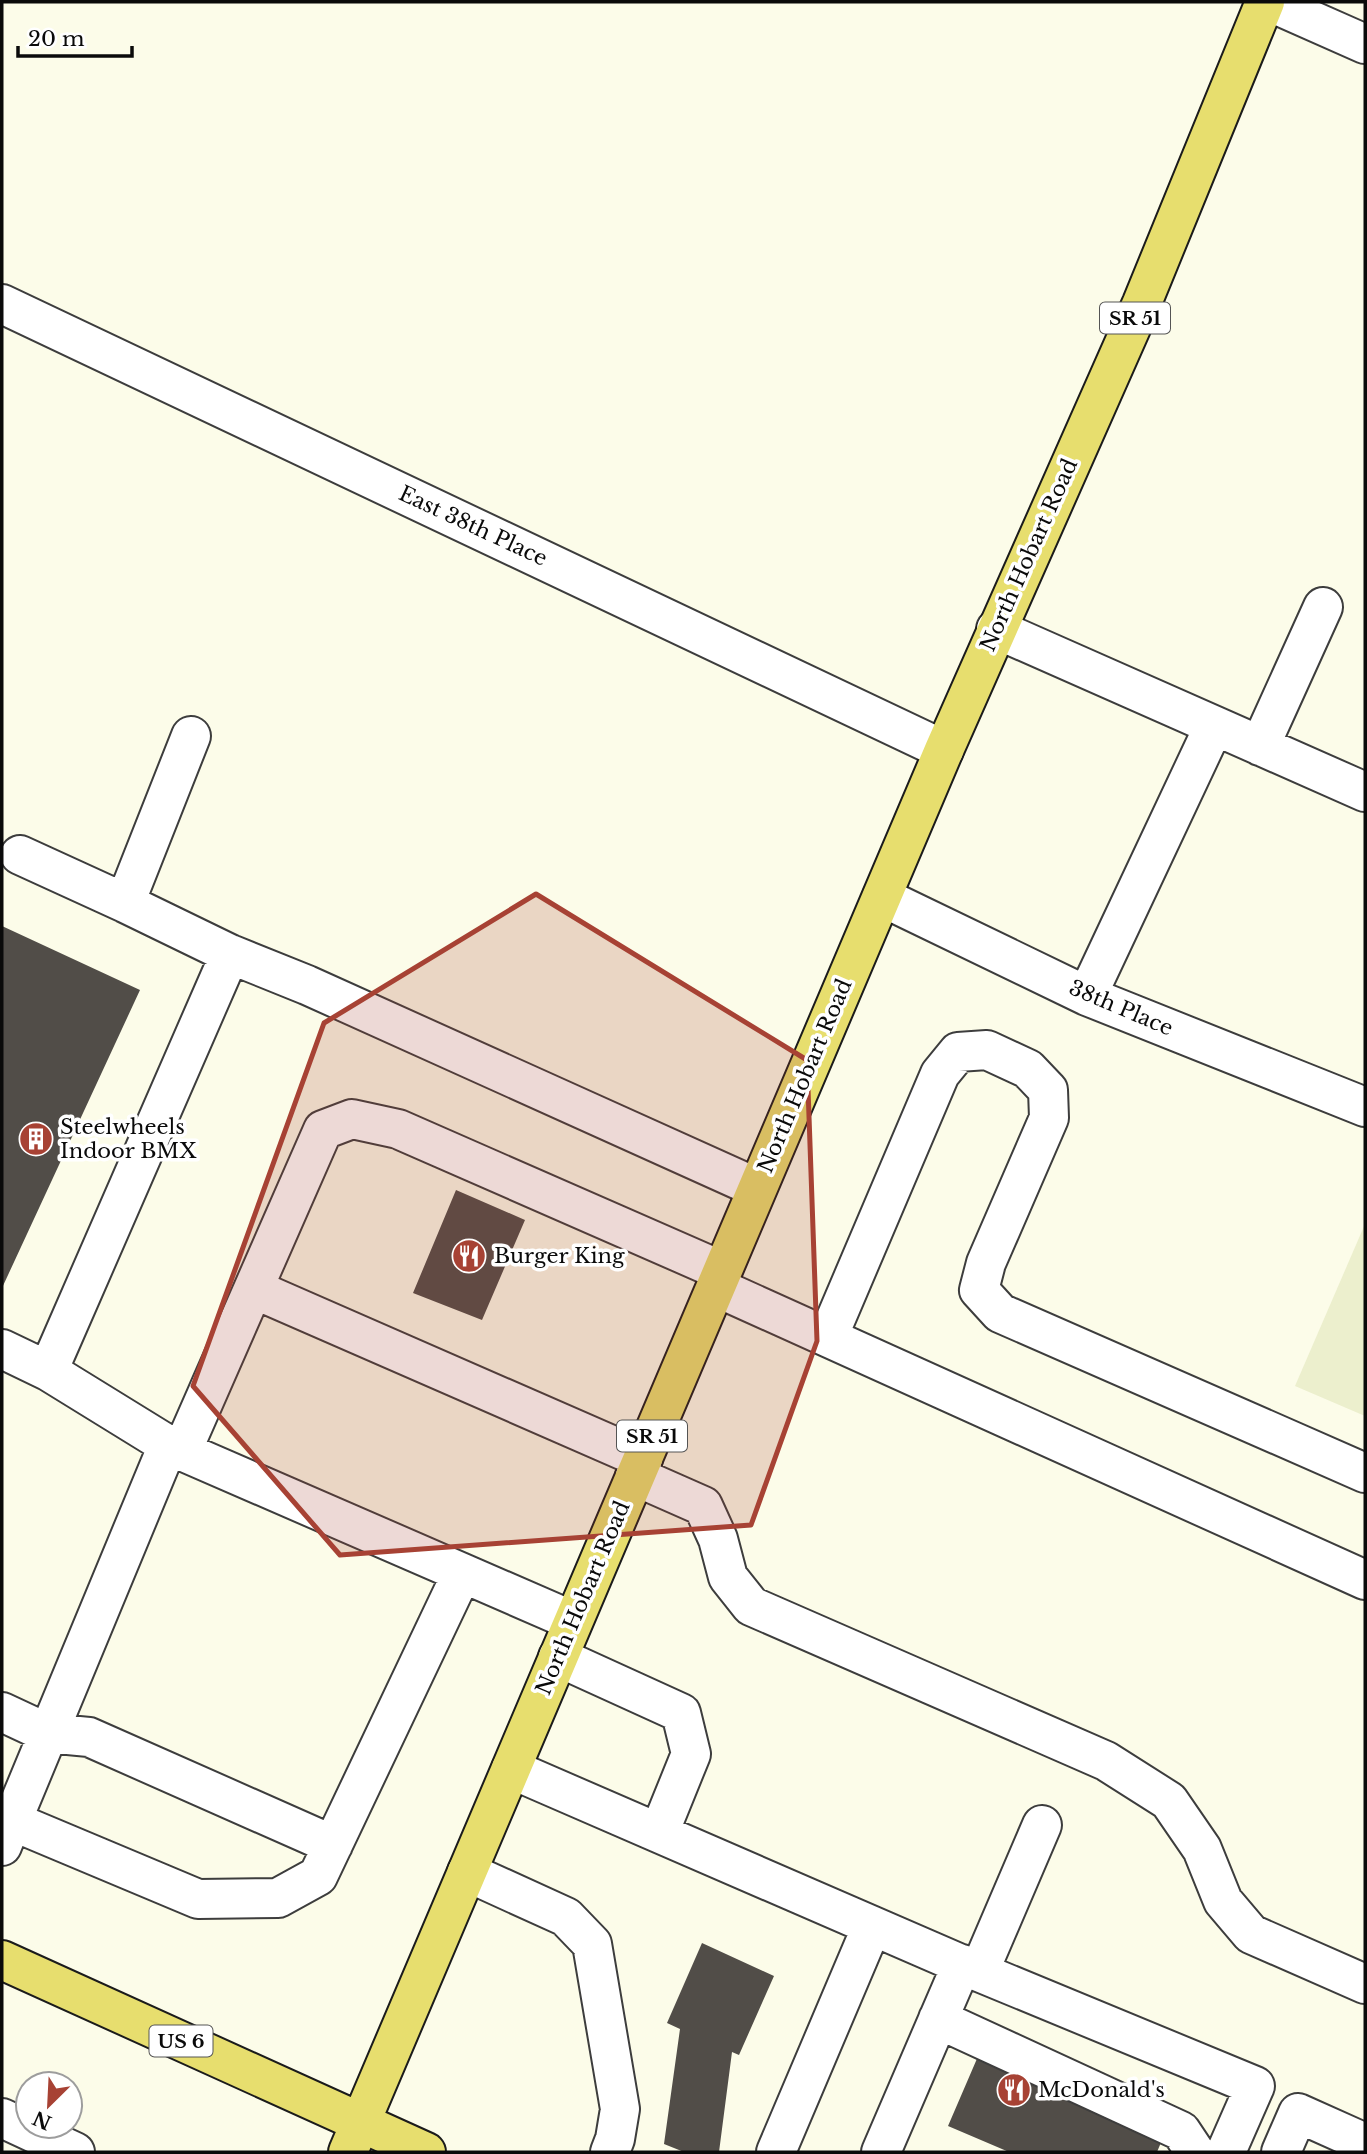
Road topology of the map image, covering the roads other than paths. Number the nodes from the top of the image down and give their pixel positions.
1 (1267, 2) edge
2 (1365, 44) edge
3 (2, 304) edge
4 (1323, 607) dead end
5 (996, 629) junction
6 (1214, 726) junction
7 (191, 736) dead end
8 (1260, 746) junction
9 (944, 750) junction
10 (1365, 792) edge
11 (20, 855) dead end
12 (882, 897) junction
13 (125, 903) junction
14 (230, 954) junction
15 (1087, 996) junction
16 (1365, 1107) edge
17 (757, 1188) junction
18 (719, 1279) junction
19 (254, 1289) junction
20 (828, 1337) junction
21 (5, 1361) edge
22 (48, 1371) junction
23 (175, 1448) junction
24 (639, 1467) junction
25 (1365, 1473) edge
26 (462, 1573) junction
27 (1365, 1580) edge
28 (573, 1621) junction
29 (558, 1657) junction
30 (2, 1712) edge
31 (47, 1733) junction
32 (511, 1769) junction
33 (1042, 1825) dead end
34 (659, 1833) junction
35 (5, 1834) edge
36 (333, 1845) junction
37 (467, 1872) junction
38 (872, 1926) junction
39 (2, 1960) edge
40 (971, 1968) junction
41 (1365, 1984) edge
42 (938, 2019) junction
43 (2, 2118) edge
44 (354, 2138) edge
45 (1365, 2143) edge
46 (623, 2148) edge
47 (75, 2152) edge
48 (426, 2152) edge
49 (776, 2152) edge
50 (881, 2152) edge
51 (1195, 2152) edge
52 (1226, 2152) edge
53 (1281, 2152) edge

1 - 2 street
1 - 5 main road, North Hobart Road / SR 51
3 - 9 street, East 38th Place
4 - 8 street
5 - 6 street
5 - 9 main road, North Hobart Road / SR 51
6 - 8 street
6 - 15 street
7 - 13 street
8 - 10 street
9 - 12 main road, North Hobart Road / SR 51
11 - 13 street
12 - 15 street, 38th Place
12 - 17 main road, North Hobart Road / SR 51
13 - 14 street
14 - 17 street
14 - 22 street
15 - 16 street, 38th Place
17 - 18 main road, North Hobart Road / SR 51
18 - 19 street
18 - 20 street
18 - 24 main road, North Hobart Road / SR 51
19 - 23 street
19 - 24 street
20 - 25 street
20 - 27 street
21 - 22 street
22 - 23 street
23 - 26 street
23 - 31 street
24 - 28 main road, North Hobart Road / SR 51
24 - 41 street
26 - 28 street
26 - 36 street
28 - 29 main road, North Hobart Road / SR 51
29 - 32 main road, North Hobart Road / SR 51
29 - 34 street
30 - 31 street
31 - 35 street
31 - 36 street
32 - 34 street
32 - 37 main road, North Hobart Road / SR 51
33 - 40 street
34 - 38 street
35 - 36 street
37 - 44 main road, North Hobart Road / SR 51
37 - 46 street
38 - 40 street
38 - 49 street
39 - 44 main road, US 6
40 - 42 street
40 - 52 street
42 - 50 street
42 - 51 street
43 - 47 street
44 - 48 main road
45 - 53 street

